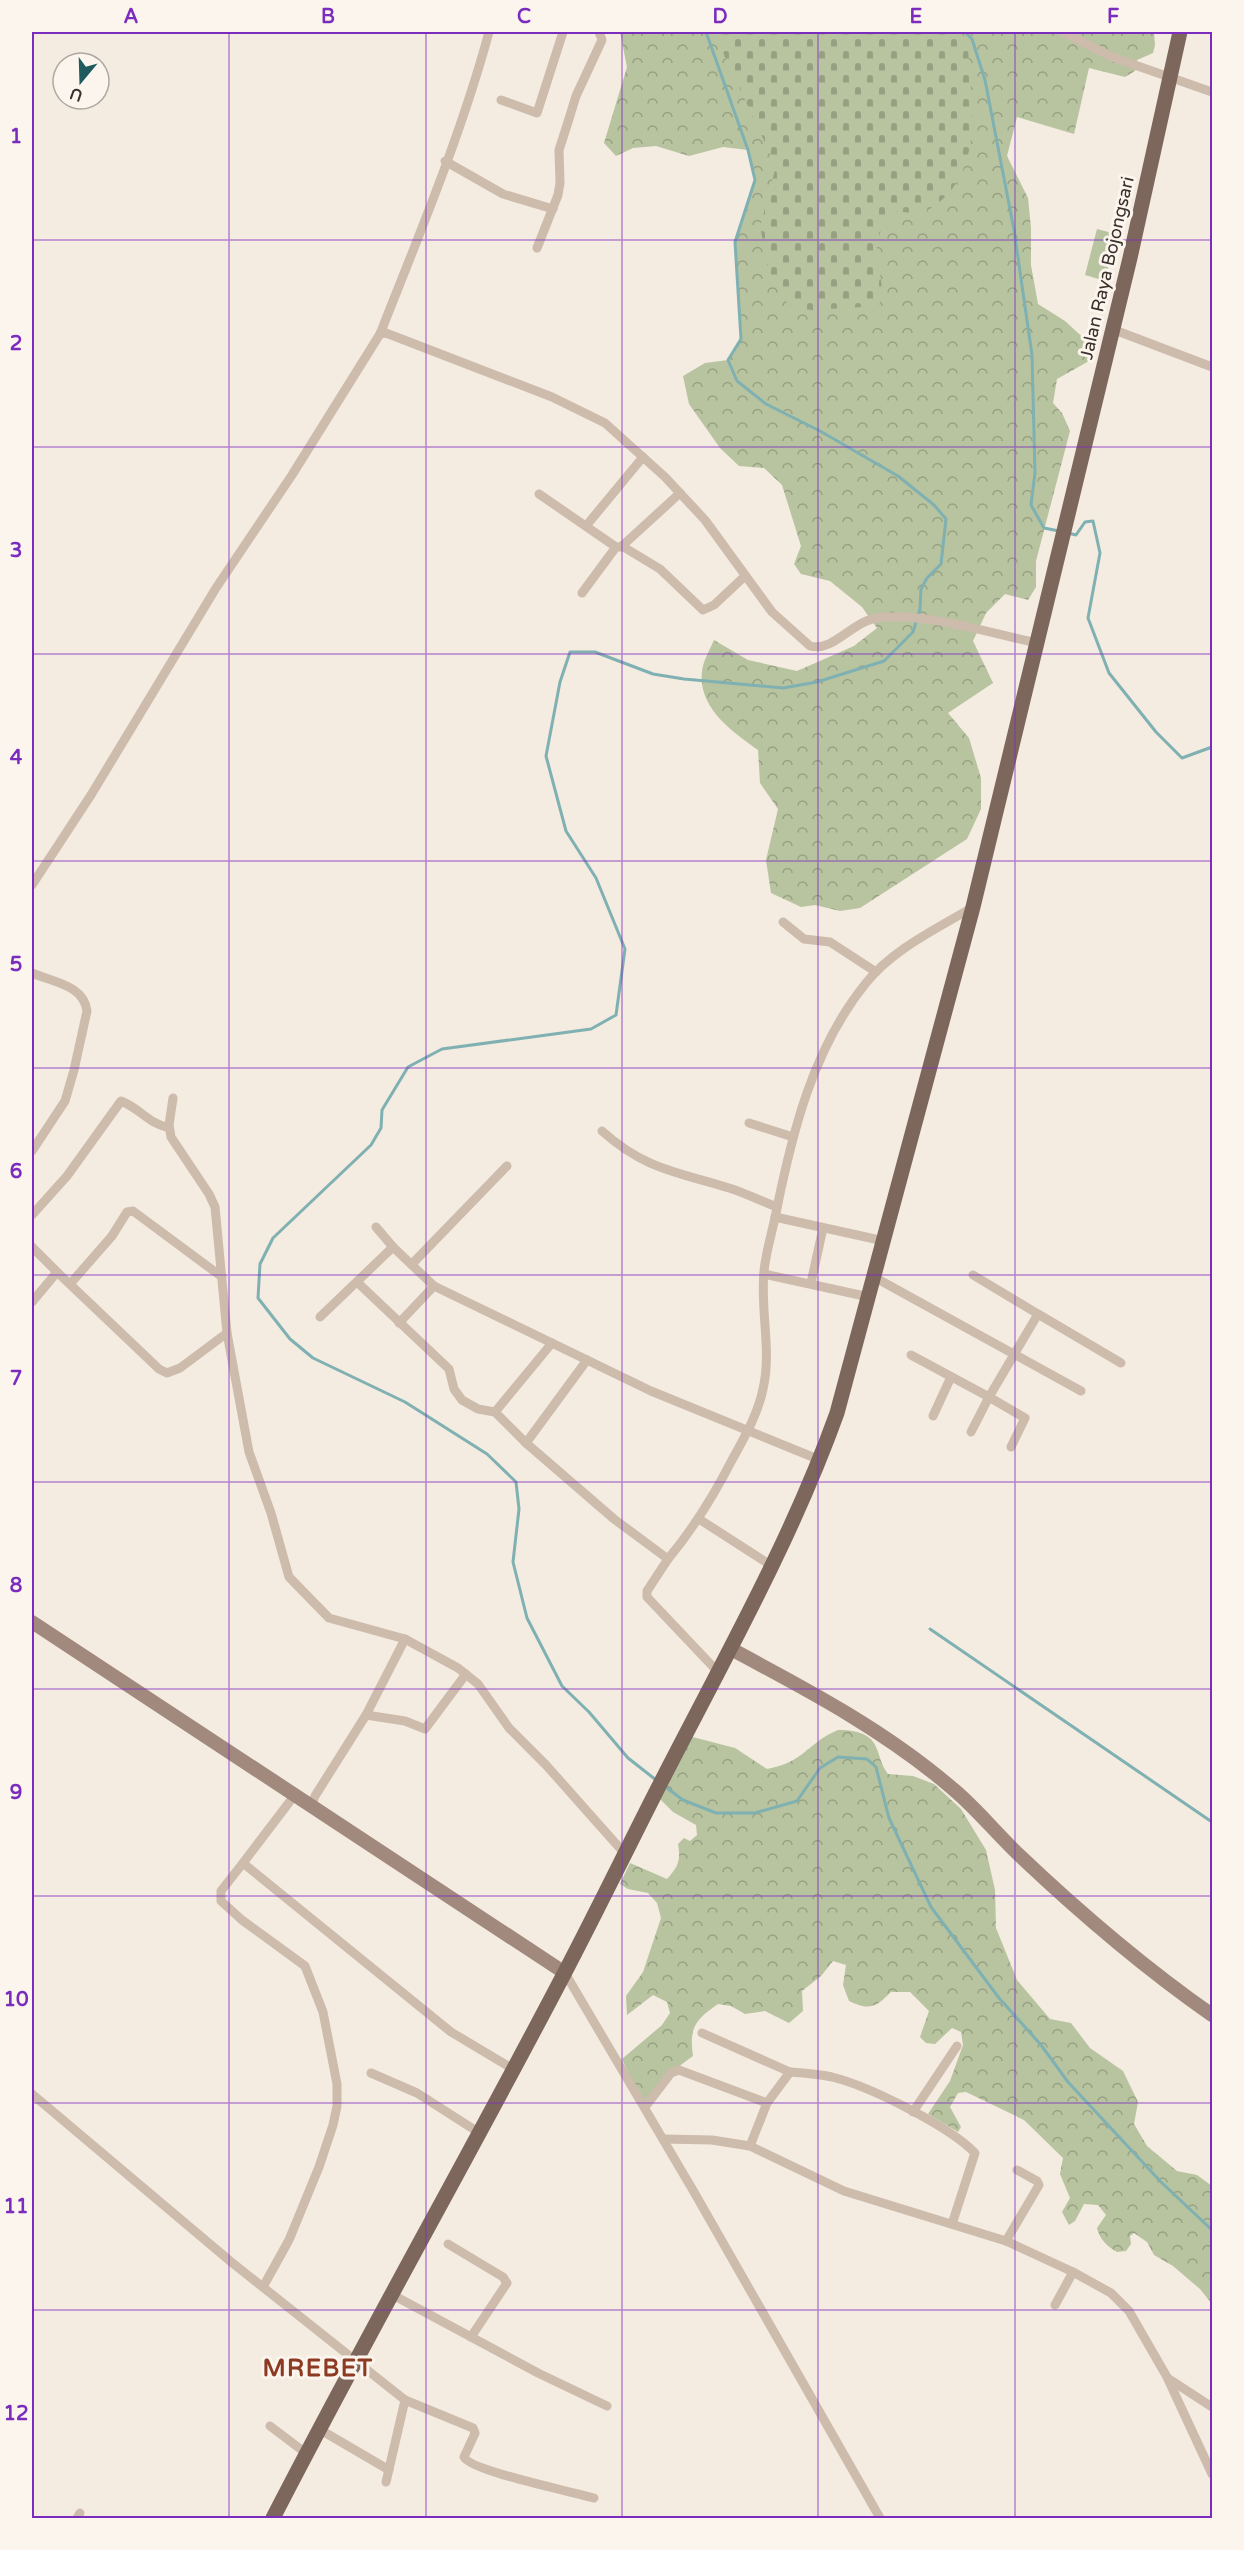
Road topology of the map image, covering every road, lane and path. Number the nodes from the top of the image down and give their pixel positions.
1 (489, 32) edge
2 (563, 32) edge
3 (599, 32) edge
4 (1063, 32) edge
5 (1180, 32) edge
6 (1170, 76) junction
7 (1212, 92) edge
8 (501, 100) dead end
9 (446, 161) junction
10 (553, 209) junction
11 (537, 248) dead end
12 (1112, 329) junction
13 (380, 334) junction
14 (1212, 368) edge
15 (643, 457) junction
16 (539, 494) dead end
17 (680, 494) junction
18 (586, 526) junction
19 (619, 547) junction
20 (745, 576) junction
21 (582, 593) dead end
22 (1037, 643) junction
23 (32, 885) edge
24 (973, 907) junction
25 (783, 922) dead end
26 (876, 972) junction
27 (32, 973) edge
28 (173, 1098) dead end
29 (749, 1123) dead end
30 (169, 1128) junction
31 (602, 1131) dead end
32 (793, 1137) junction
33 (32, 1151) edge
34 (507, 1166) dead end
35 (777, 1207) junction
36 (32, 1215) edge
37 (775, 1217) junction
38 (376, 1227) dead end
39 (823, 1228) junction
40 (884, 1240) junction
41 (393, 1247) junction
42 (32, 1248) edge
43 (412, 1264) junction
44 (57, 1272) junction
45 (764, 1274) junction
46 (973, 1275) dead end
47 (222, 1277) junction
48 (874, 1277) junction
49 (357, 1282) junction
50 (811, 1283) junction
51 (70, 1284) junction
52 (434, 1286) junction
53 (869, 1297) junction
54 (32, 1302) edge
55 (1038, 1314) junction
56 (320, 1317) dead end
57 (399, 1323) junction
58 (227, 1333) junction
59 (552, 1343) junction
60 (1014, 1352) junction
61 (911, 1355) dead end
62 (587, 1360) junction
63 (1121, 1363) dead end
64 (951, 1377) junction
65 (1081, 1391) dead end
66 (989, 1396) junction
67 (495, 1412) junction
68 (933, 1416) dead end
69 (748, 1431) junction
70 (971, 1432) dead end
71 (526, 1443) junction
72 (1011, 1447) dead end
73 (820, 1460) junction
74 (699, 1519) junction
75 (668, 1559) junction
76 (772, 1566) junction
77 (32, 1622) edge
78 (405, 1639) junction
79 (730, 1649) junction
80 (718, 1672) junction
81 (466, 1674) junction
82 (366, 1715) junction
83 (294, 1796) junction
84 (311, 1807) junction
85 (625, 1854) junction
86 (243, 1863) junction
87 (565, 1973) junction
88 (1212, 2015) edge
89 (702, 2033) dead end
90 (957, 2046) dead end
91 (513, 2069) junction
92 (790, 2072) junction
93 (371, 2073) dead end
94 (32, 2094) edge
95 (767, 2103) junction
96 (645, 2107) junction
97 (913, 2112) junction
98 (478, 2132) junction
99 (664, 2139) junction
100 (750, 2146) junction
101 (1017, 2170) dead end
102 (952, 2224) junction
103 (1006, 2241) junction
104 (448, 2244) dead end
105 (1073, 2272) junction
106 (263, 2287) junction
107 (391, 2294) junction
108 (1055, 2305) dead end
109 (471, 2337) junction
110 (355, 2360) junction
111 (1167, 2377) junction
112 (405, 2400) junction
113 (607, 2406) dead end
114 (1212, 2407) edge
115 (270, 2426) dead end
116 (319, 2429) junction
117 (307, 2454) junction
118 (389, 2470) junction
119 (1212, 2474) edge
120 (386, 2482) dead end
121 (594, 2498) dead end
122 (273, 2518) edge
123 (880, 2518) edge

1 - 9 street
2 - 8 street
3 - 10 street
4 - 6 street
5 - 6 main road, Jalan Raya Bojongsari
6 - 7 street
6 - 12 main road, Jalan Raya Bojongsari
9 - 10 street
9 - 13 street
10 - 11 street
12 - 14 street
12 - 22 main road, Jalan Raya Bojongsari
13 - 15 street
13 - 23 street
15 - 17 street
15 - 18 street
16 - 18 street
17 - 19 street
17 - 20 street
18 - 19 street
19 - 20 street
19 - 21 street
20 - 22 street
22 - 24 main road, Jalan Raya Bojongsari
24 - 26 street
24 - 40 main road, Jalan Raya Bojongsari
25 - 26 street
26 - 32 street
27 - 33 street
28 - 30 street
29 - 32 street
30 - 36 street
30 - 47 street
31 - 35 street
32 - 35 street
34 - 43 street
35 - 37 street
37 - 39 street
37 - 45 street
38 - 41 street
39 - 40 street
39 - 50 street
40 - 48 main road, Jalan Raya Bojongsari
41 - 43 street
41 - 49 street
42 - 44 street
43 - 52 street
44 - 51 street
44 - 54 street
45 - 50 street
45 - 69 street
46 - 55 street
47 - 51 street
47 - 58 street
48 - 53 main road, Jalan Raya Bojongsari
48 - 60 street
49 - 56 street
49 - 57 street
50 - 53 street
51 - 58 street
52 - 57 street
52 - 59 street
53 - 73 main road, Jalan Raya Bojongsari
55 - 60 street
55 - 63 street
57 - 67 street
58 - 78 street
59 - 62 street
59 - 67 street
60 - 65 street
60 - 66 street
61 - 64 street
62 - 69 street
62 - 71 street
64 - 66 street
64 - 68 street
66 - 70 street
66 - 72 street
67 - 71 street
69 - 73 street
69 - 74 street
71 - 75 street
73 - 76 main road, Jalan Raya Bojongsari
74 - 75 street
74 - 76 street
75 - 80 street
76 - 79 main road, Jalan Raya Bojongsari
77 - 83 street
78 - 81 street
78 - 82 street
79 - 80 main road, Jalan Raya Bojongsari
79 - 88 street
80 - 85 main road, Jalan Raya Bojongsari
81 - 82 street
81 - 85 street
82 - 84 street
83 - 84 street
83 - 86 street
84 - 87 street
85 - 87 main road, Jalan Raya Bojongsari
86 - 91 street
86 - 106 street
87 - 91 main road, Jalan Raya Bojongsari
87 - 96 street
89 - 92 street
90 - 97 street
91 - 98 main road, Jalan Raya Bojongsari
92 - 95 street
92 - 97 street
93 - 98 street
94 - 106 street
95 - 96 street
95 - 100 street
96 - 99 street
97 - 102 street
98 - 107 main road, Jalan Raya Bojongsari
99 - 100 street
99 - 123 street
100 - 102 street
101 - 103 street
102 - 103 street
103 - 105 street
104 - 109 street
105 - 108 street
105 - 111 street
106 - 110 street
107 - 109 street
107 - 110 main road, Jalan Raya Bojongsari
109 - 113 street
110 - 112 street
110 - 116 main road, Jalan Raya Bojongsari
111 - 114 street
111 - 119 street
112 - 118 street
112 - 121 street
115 - 117 street
116 - 117 main road, Jalan Raya Bojongsari
116 - 118 street
117 - 122 main road, Jalan Raya Bojongsari
118 - 120 street

